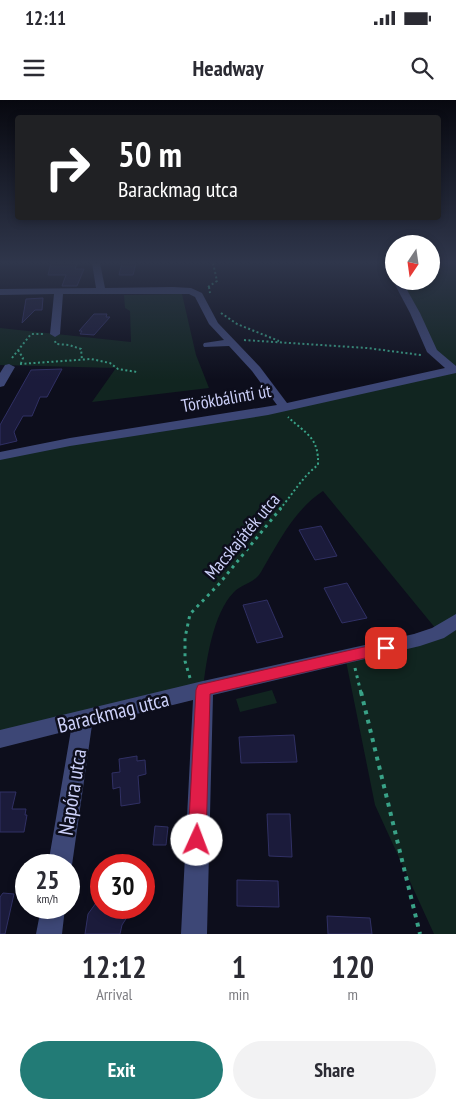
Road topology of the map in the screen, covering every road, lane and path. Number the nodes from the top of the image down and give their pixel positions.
1 (59, 302) edge
2 (203, 302) edge
3 (409, 302) edge
4 (219, 311) dead end
5 (55, 334) junction
6 (228, 341) junction
7 (280, 342) junction
8 (208, 344) dead end
9 (18, 350) junction
10 (82, 360) junction
11 (442, 360) junction
12 (15, 365) junction
13 (455, 369) edge
14 (138, 372) dead end
15 (0, 384) edge
16 (284, 407) junction
17 (0, 456) edge
18 (456, 620) edge
19 (351, 655) junction
20 (203, 690) junction
21 (83, 720) junction
22 (0, 739) edge
23 (62, 854) edge
24 (51, 919) edge
25 (49, 934) edge
26 (194, 934) edge
27 (420, 934) edge

1 - 5 street
2 - 6 street
3 - 11 street
4 - 7 path
5 - 9 path
5 - 10 path
6 - 7 path
6 - 8 street
6 - 16 street
7 - 11 path
9 - 12 path
9 - 12 path
10 - 12 path
10 - 14 path
11 - 13 street
12 - 15 street
13 - 16 street, Törökbálinti út
16 - 17 street, Törökbálinti út
16 - 20 path, Macskajáték utca
18 - 19 street, Barackmag utca
19 - 20 street, Barackmag utca
19 - 27 path
20 - 21 street, Barackmag utca
20 - 26 street
21 - 22 street, Barackmag utca
21 - 23 street, Napóra utca
24 - 25 street

